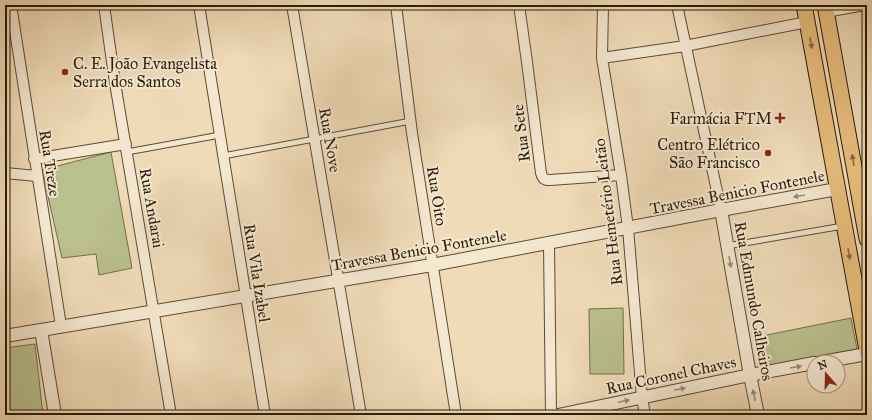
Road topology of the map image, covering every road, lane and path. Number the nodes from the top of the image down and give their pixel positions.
1 (11, 5) edge
2 (104, 5) edge
3 (199, 5) edge
4 (292, 5) edge
5 (396, 5) edge
6 (519, 5) edge
7 (603, 5) edge
8 (676, 5) edge
9 (804, 5) edge
10 (864, 5) edge
11 (825, 8) edge
12 (807, 22) junction
13 (685, 46) junction
14 (602, 58) junction
15 (411, 121) junction
16 (220, 135) junction
17 (314, 139) junction
18 (126, 148) junction
19 (223, 156) junction
20 (34, 159) junction
21 (5, 173) edge
22 (621, 175) junction
23 (37, 176) junction
24 (862, 183) edge
25 (837, 189) junction
26 (721, 210) junction
27 (844, 226) junction
28 (628, 228) junction
29 (867, 239) edge
30 (549, 244) junction
31 (727, 246) junction
32 (432, 265) junction
33 (338, 280) junction
34 (246, 296) junction
35 (154, 311) junction
36 (61, 326) junction
37 (41, 330) junction
38 (5, 336) edge
39 (867, 350) edge
40 (867, 354) edge
41 (846, 358) edge
42 (806, 365) edge
43 (750, 375) junction
44 (642, 397) junction
45 (55, 415) edge
46 (171, 415) edge
47 (265, 415) edge
48 (361, 415) edge
49 (456, 415) edge
50 (551, 415) edge
51 (558, 415) edge
52 (645, 415) edge
53 (758, 415) edge

1 - 20 street, Rua Treze
2 - 18 street, Rua Andarai
3 - 16 street, Rua Vila Izabel
4 - 17 street, Rua Nove
5 - 15 street, Rua Oito
6 - 22 street, Rua Sete
7 - 14 street, Rua Hemetério Leitão
8 - 13 street, Rua Edmundo Calheiros
9 - 12 main road
10 - 11 street
24 -> 11 main road
12 - 13 street
12 -> 25 main road
13 - 14 street
13 - 26 street, Rua Edmundo Calheiros
14 - 22 street, Rua Hemetério Leitão
15 - 17 lane
15 - 32 street, Rua Oito
16 - 18 lane
16 - 19 street, Rua Vila Izabel
17 - 19 lane
17 - 33 street, Rua Nove
18 - 20 street
18 - 35 street, Rua Andarai
19 - 34 street, Rua Vila Izabel
20 - 23 street, Rua Treze
21 - 23 street
22 - 28 street, Rua Hemetério Leitão
23 - 36 street, Rua Treze
24 - 29 main road
25 -> 26 street, Travessa Benicio Fontenele
25 - 27 main road
26 - 28 street, Travessa Benicio Fontenele
26 - 31 street, Rua Edmundo Calheiros
27 - 31 lane
27 -> 39 main road
28 - 30 street, Travessa Benicio Fontenele
28 - 44 street, Rua Hemetério Leitão
30 - 32 street, Travessa Benicio Fontenele
30 - 50 street
31 -> 43 street, Rua Edmundo Calheiros
32 - 33 street, Travessa Benicio Fontenele
32 - 49 street, Rua Oito
33 - 34 street, Travessa Benicio Fontenele
33 - 48 street, Rua Nove
34 - 35 street, Travessa Benicio Fontenele
34 - 47 street, Rua Vila Izabel
35 - 36 street, Travessa Benicio Fontenele
35 - 46 street, Rua Andarai
36 - 37 street, Travessa Benicio Fontenele
37 - 38 street, Travessa Benicio Fontenele
37 - 45 street
40 - 41 street
43 -> 42 street, Rua Coronel Chaves
44 -> 43 street, Rua Coronel Chaves
53 -> 43 street, Rua Edmundo Calheiros
51 -> 44 street, Rua Coronel Chaves
44 - 52 street, Rua Hemetério Leitão

